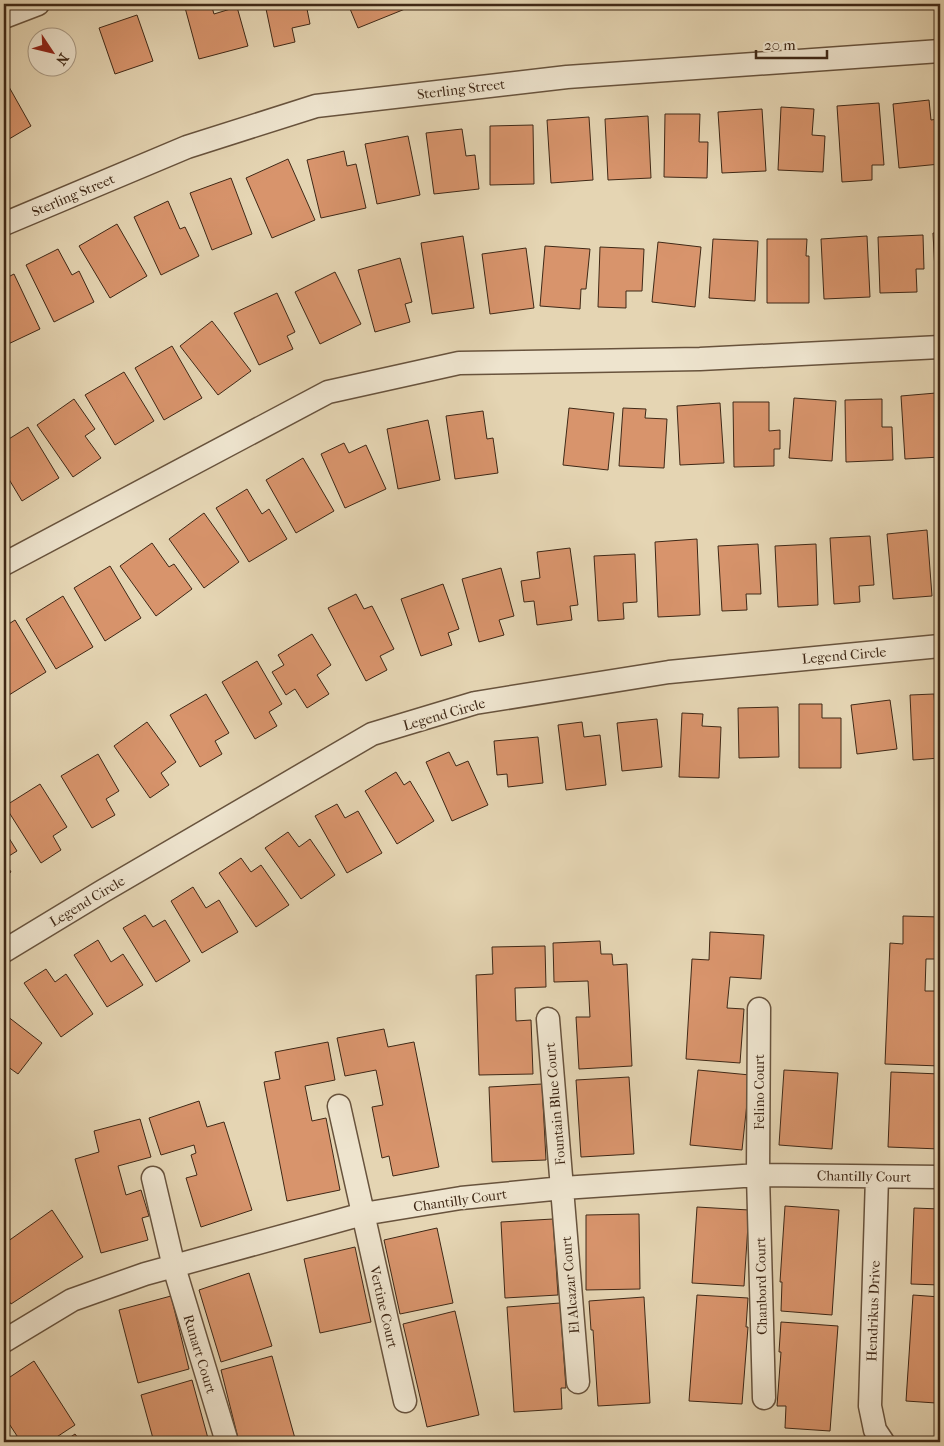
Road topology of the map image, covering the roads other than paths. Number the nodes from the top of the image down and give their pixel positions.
1 (38, 4) edge
2 (4, 16) edge
3 (940, 51) edge
4 (4, 224) edge
5 (940, 347) edge
6 (4, 564) edge
7 (940, 646) edge
8 (4, 951) edge
9 (759, 1009) dead end
10 (548, 1019) dead end
11 (339, 1106) dead end
12 (758, 1175) junction
13 (877, 1177) junction
14 (940, 1177) edge
15 (152, 1178) dead end
16 (563, 1188) junction
17 (363, 1214) junction
18 (174, 1267) junction
19 (4, 1341) edge
20 (578, 1382) dead end
21 (764, 1398) dead end
22 (405, 1401) dead end
23 (227, 1442) edge
24 (883, 1442) edge

1 - 2 street
3 - 4 street, Sterling Street
5 - 6 street
7 - 8 street, Legend Circle
9 - 12 street, Felino Court
10 - 16 street, Fountain Blue Court
11 - 17 street, Vertine Court
12 - 13 street, Chantilly Court
12 - 16 street, Chantilly Court
12 - 21 street, Chanbord Court
13 - 14 street, Chantilly Court
13 - 24 street, Hendrikus Drive
15 - 18 street, Runart Court
16 - 17 street, Chantilly Court
16 - 20 street, El Alcazar Court
17 - 18 street, Chantilly Court
17 - 22 street, Vertine Court
18 - 19 street, Chantilly Court
18 - 23 street, Runart Court

